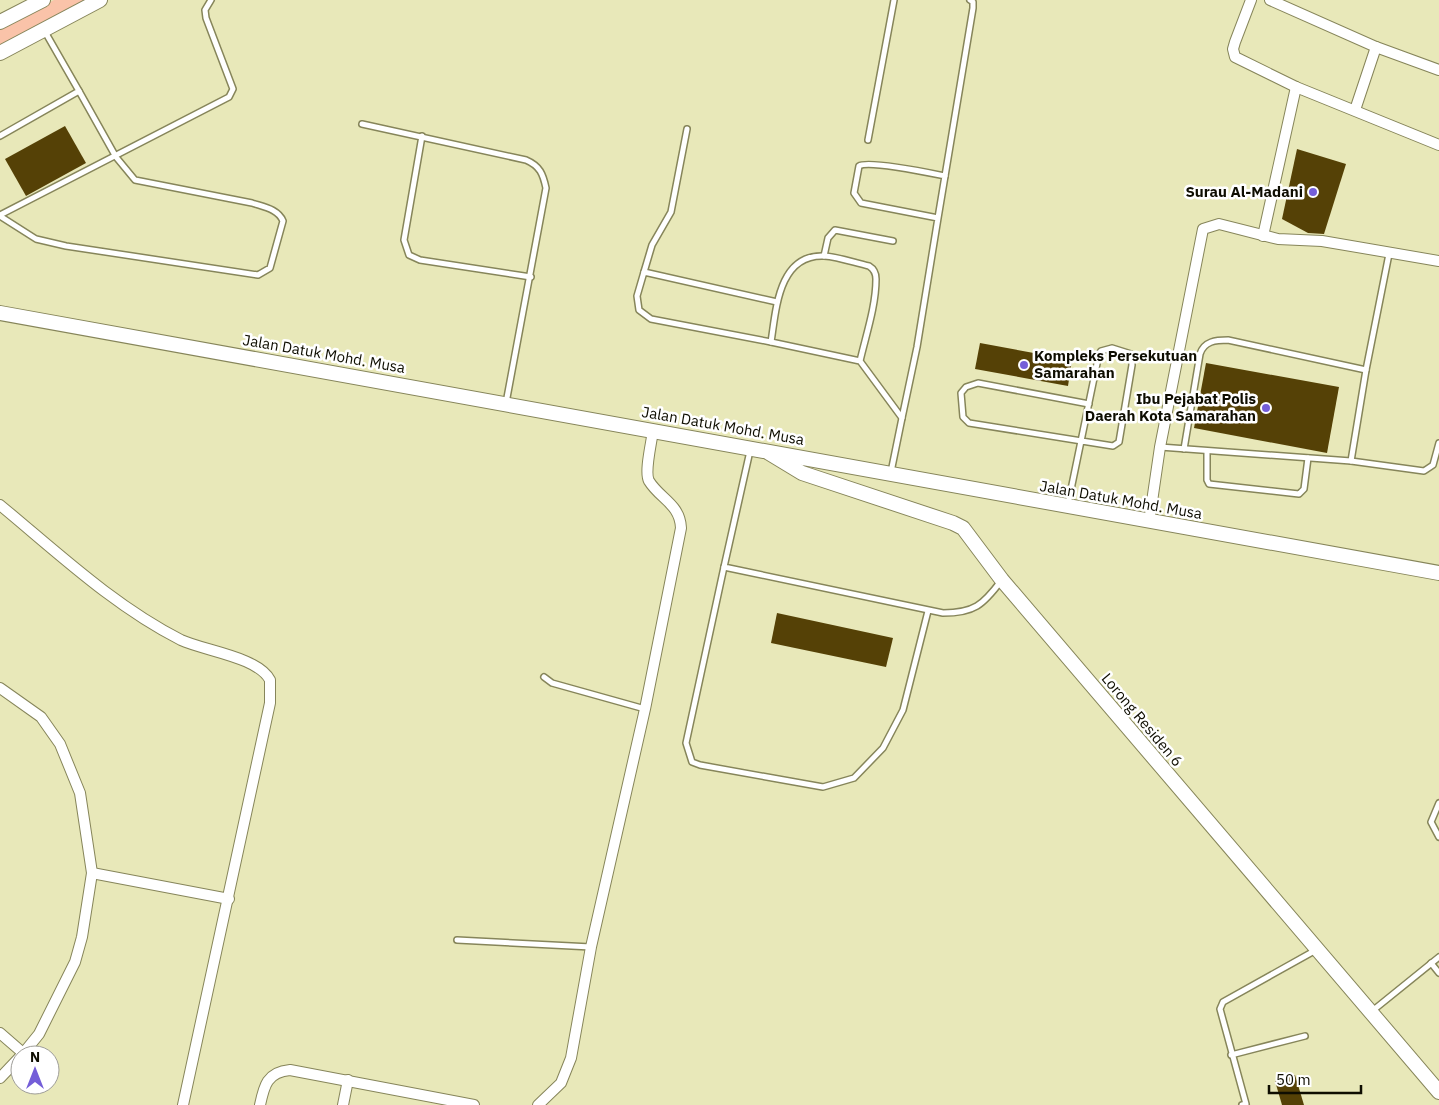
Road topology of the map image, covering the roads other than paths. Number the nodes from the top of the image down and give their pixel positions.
1 (43, 0) edge
2 (100, 0) edge
3 (211, 0) edge
4 (894, 0) edge
5 (970, 0) edge
6 (1251, 0) edge
7 (1270, 0) edge
8 (1, 19) edge
9 (43, 29) junction
10 (1376, 47) junction
11 (0, 53) edge
12 (1439, 70) edge
13 (1296, 87) junction
14 (79, 91) junction
15 (1355, 110) junction
16 (362, 124) dead end
17 (687, 129) dead end
18 (0, 136) edge
19 (422, 136) junction
20 (868, 140) dead end
21 (1439, 145) edge
22 (116, 157) junction
23 (945, 176) junction
24 (0, 216) edge
25 (938, 218) junction
26 (1263, 236) junction
27 (893, 241) dead end
28 (1389, 254) junction
29 (824, 256) junction
30 (1439, 261) edge
31 (644, 272) junction
32 (531, 277) junction
33 (777, 302) junction
34 (0, 313) edge
35 (771, 342) junction
36 (860, 361) junction
37 (1366, 370) junction
38 (506, 403) junction
39 (1088, 404) junction
40 (902, 418) junction
41 (653, 430) junction
42 (1082, 442) junction
43 (1439, 443) edge
44 (1160, 447) junction
45 (751, 448) junction
46 (1184, 449) junction
47 (766, 450) junction
48 (1207, 452) junction
49 (1308, 458) junction
50 (1351, 461) junction
51 (891, 473) junction
52 (0, 505) edge
53 (1067, 507) junction
54 (1149, 522) junction
55 (724, 567) junction
56 (1439, 573) edge
57 (1002, 580) junction
58 (928, 611) junction
59 (544, 677) dead end
60 (0, 688) edge
61 (644, 709) junction
62 (1439, 803) edge
63 (1439, 838) edge
64 (92, 873) junction
65 (229, 899) junction
66 (458, 940) dead end
67 (591, 947) junction
68 (1317, 950) junction
69 (1439, 957) edge
70 (1431, 964) junction
71 (1439, 973) edge
72 (1370, 1012) junction
73 (0, 1033) edge
74 (1305, 1036) dead end
75 (12, 1045) edge
76 (30, 1045) edge
77 (1232, 1055) junction
78 (10, 1068) edge
79 (0, 1078) edge
80 (348, 1080) junction
81 (1439, 1092) edge
82 (183, 1105) edge
83 (260, 1105) edge
84 (342, 1105) edge
85 (474, 1105) edge
86 (538, 1105) edge
87 (1242, 1105) edge

1 - 8 main road
2 - 9 main road
3 - 22 lane
4 - 20 lane
5 - 23 lane
6 - 13 street
7 - 10 street
9 - 11 main road
9 - 14 lane
10 - 12 street
10 - 15 street
13 - 15 street
13 - 26 street
14 - 18 lane
14 - 22 lane
15 - 21 street
16 - 19 lane
17 - 31 lane
19 - 32 lane
19 - 32 lane
22 - 24 lane
22 - 24 lane
23 - 25 lane
23 - 25 lane
25 - 40 lane
26 - 28 street
26 - 44 street
27 - 29 lane
28 - 30 street
28 - 37 lane
29 - 33 lane
29 - 36 lane
31 - 33 lane
31 - 35 lane
32 - 38 lane
33 - 35 lane
34 - 38 main road, Jalan Datuk Mohd. Musa
35 - 36 lane
36 - 40 lane
37 - 46 lane
37 - 50 lane
38 - 41 main road, Jalan Datuk Mohd. Musa
39 - 42 lane
39 - 42 lane
39 - 42 lane
40 - 51 lane
41 - 45 main road, Jalan Datuk Mohd. Musa
41 - 61 street
42 - 53 lane
43 - 50 lane
44 - 46 lane
44 - 54 street
45 - 47 main road, Jalan Datuk Mohd. Musa
45 - 55 lane
46 - 48 lane
47 - 51 main road, Jalan Datuk Mohd. Musa
47 - 57 main road, Lorong Residen 6
48 - 49 lane
48 - 49 lane
49 - 50 lane
51 - 53 main road, Jalan Datuk Mohd. Musa
52 - 65 street
53 - 54 main road, Jalan Datuk Mohd. Musa
54 - 56 main road, Jalan Datuk Mohd. Musa
55 - 58 lane
55 - 58 lane
57 - 58 lane
57 - 68 main road, Lorong Residen 6
59 - 61 lane
60 - 64 street
61 - 67 street
62 - 63 lane
64 - 65 street
64 - 76 street
65 - 82 street
66 - 67 lane
67 - 86 street
68 - 72 main road, Lorong Residen 6
68 - 77 lane
69 - 70 lane
70 - 71 lane
70 - 72 lane
72 - 81 main road, Lorong Residen 6
73 - 75 street
74 - 77 lane
77 - 87 lane
78 - 79 street
80 - 83 street
80 - 84 street
80 - 85 street

